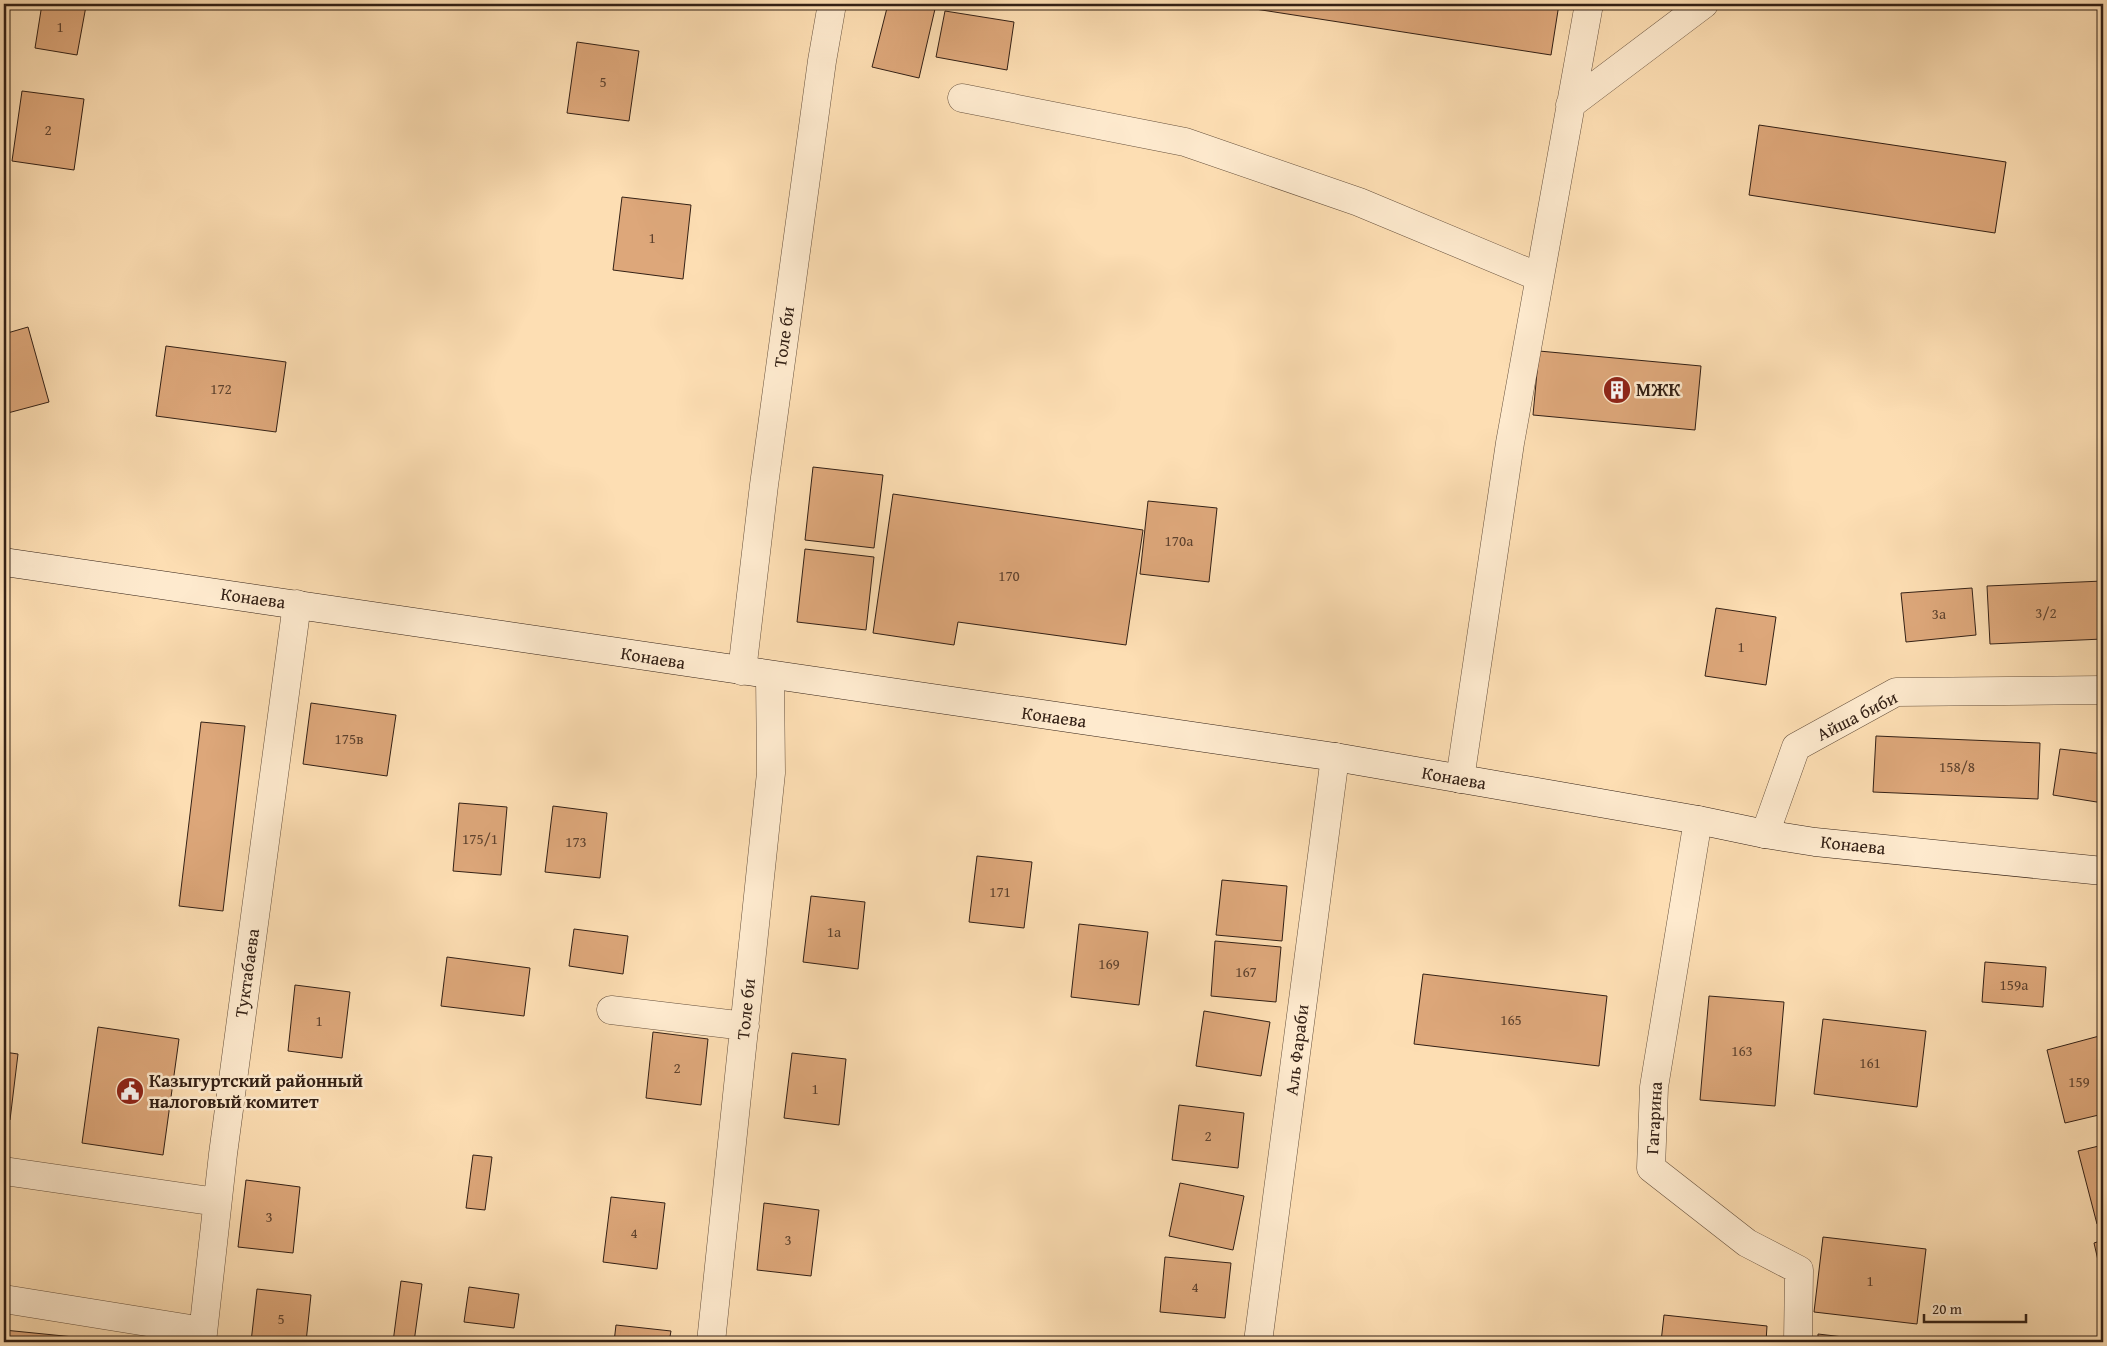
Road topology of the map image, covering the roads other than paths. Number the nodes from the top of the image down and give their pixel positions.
1 (832, 4) edge
2 (1588, 4) edge
3 (1704, 4) edge
4 (962, 98) dead end
5 (1570, 105) junction
6 (1539, 277) junction
7 (4, 562) edge
8 (297, 604) junction
9 (742, 671) junction
10 (770, 676) junction
11 (2103, 690) edge
12 (1335, 758) junction
13 (1460, 779) junction
14 (1698, 820) junction
15 (1765, 834) junction
16 (2103, 872) edge
17 (611, 1010) dead end
18 (745, 1026) junction
19 (4, 1170) edge
20 (217, 1202) junction
21 (4, 1299) edge
22 (202, 1337) edge
23 (712, 1342) edge
24 (1258, 1342) edge
25 (1798, 1342) edge

1 - 9 street, Толе би
2 - 5 street
3 - 5 street
4 - 6 street
5 - 6 street
6 - 13 street
7 - 8 street, Конаева
8 - 9 street, Конаева
8 - 20 street, Туктабаева
9 - 10 street, Конаева
10 - 12 street, Конаева
10 - 18 street, Толе би
11 - 15 street, Айша биби
12 - 13 street, Конаева
12 - 24 street, Аль Фараби
13 - 14 street, Конаева
14 - 15 street, Конаева
14 - 25 street, Гагарина
15 - 16 street, Конаева
17 - 18 street
18 - 23 street, Толе би
19 - 20 street
20 - 22 street, Туктабаева
21 - 22 street

